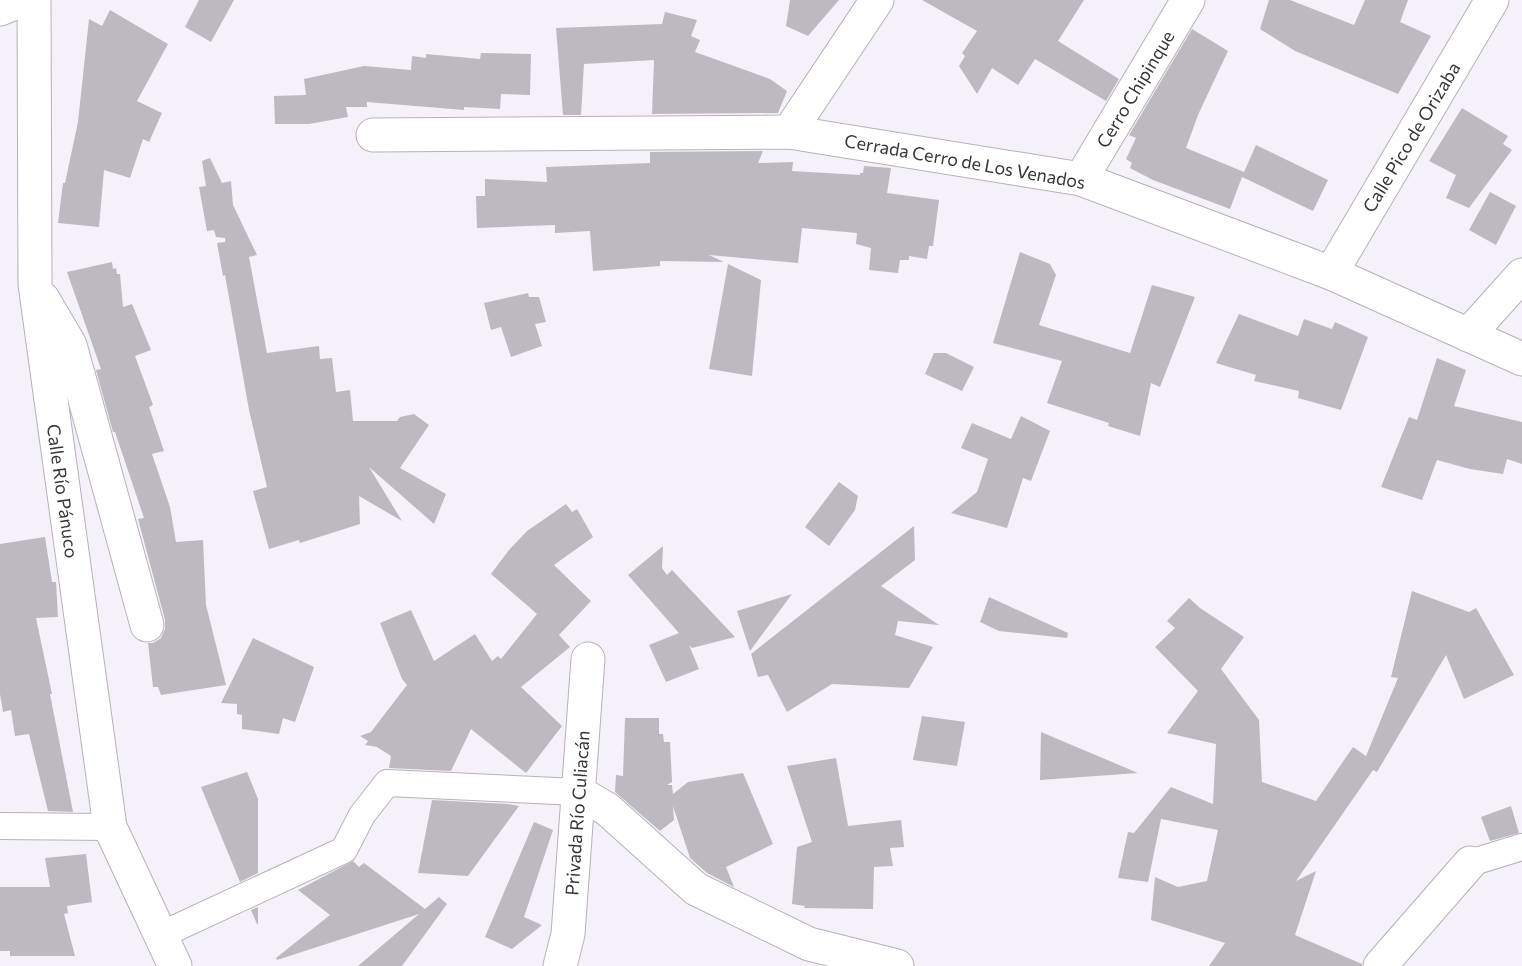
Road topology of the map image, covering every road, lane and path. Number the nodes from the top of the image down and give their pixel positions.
1 (22, 0) edge
2 (34, 0) edge
3 (877, 0) edge
4 (1188, 0) edge
5 (1492, 0) edge
6 (0, 9) edge
7 (789, 132) junction
8 (373, 135) dead end
9 (1081, 179) junction
10 (1331, 273) junction
11 (1522, 275) edge
12 (34, 284) junction
13 (1468, 335) junction
14 (1522, 359) edge
15 (147, 625) dead end
16 (588, 659) dead end
17 (578, 792) junction
18 (0, 826) edge
19 (110, 827) junction
20 (1522, 847) edge
21 (1470, 863) joint
22 (161, 935) junction
23 (175, 966) edge
24 (560, 966) edge
25 (897, 966) edge
26 (1380, 966) edge

1 - 6 street
2 - 12 street, Calle Río Pánuco
3 - 7 street
4 - 9 street, Cerro Chipinque
5 - 10 street, Calle Pico de Orizaba
7 - 8 street, Cerrada Cerro de Los Venados
7 - 9 street, Cerrada Cerro de Los Venados
9 - 10 street, Cerrada Cerro de Los Venados
10 - 13 street, Cerrada Cerro de Los Venados
11 - 13 street
12 - 15 street
12 - 19 street, Calle Río Pánuco
13 - 14 street, Cerrada Cerro de Los Venados
16 - 17 street, Privada Río Culiacán
17 - 22 street
17 - 24 street, Privada Río Culiacán
17 - 25 street
18 - 19 street
19 - 22 street, Calle Río Pánuco
20 - 21 street
21 - 26 street
22 - 23 street, Calle Río Pánuco

